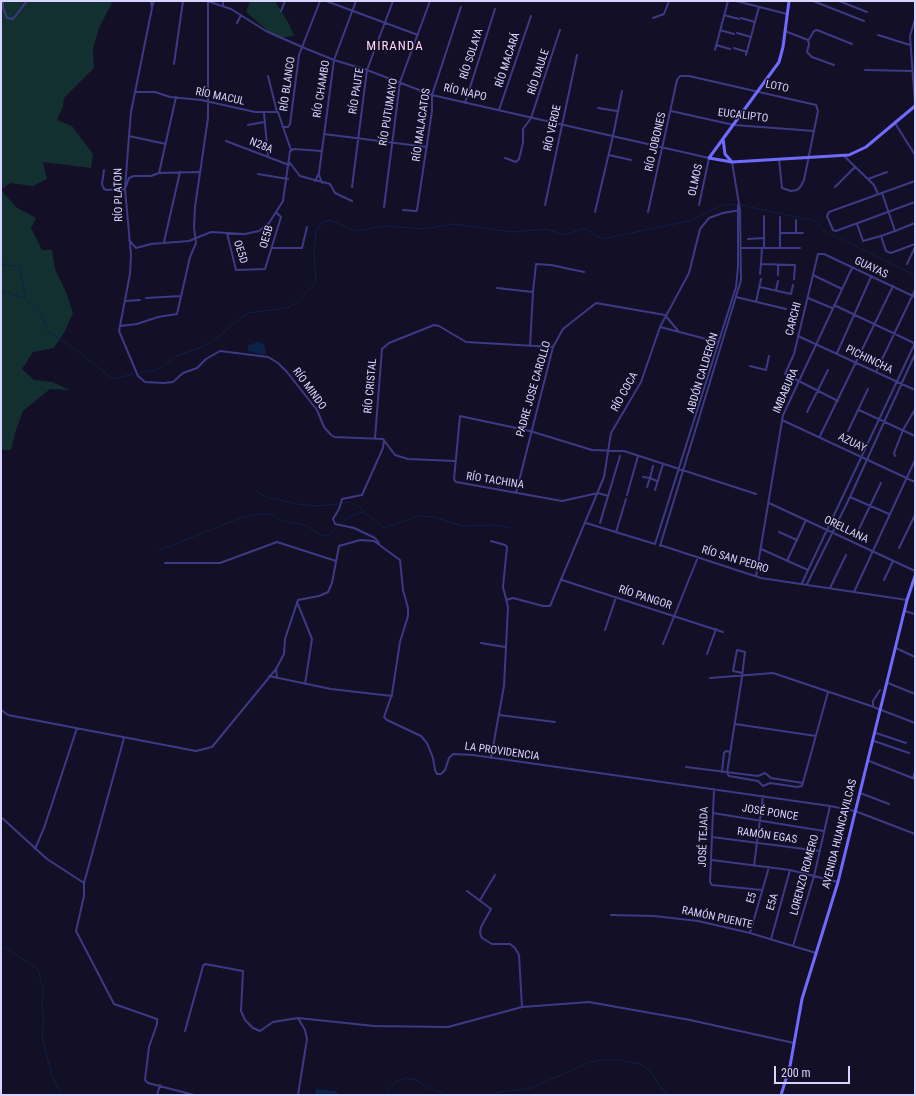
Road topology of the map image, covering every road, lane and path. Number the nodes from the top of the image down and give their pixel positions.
1 (4, 1) edge
2 (27, 1) edge
3 (151, 1) edge
4 (154, 1) edge
5 (183, 1) edge
6 (207, 1) edge
7 (223, 1) edge
8 (285, 1) edge
9 (320, 1) edge
10 (326, 1) edge
11 (356, 1) edge
12 (393, 1) edge
13 (430, 1) edge
14 (669, 1) edge
15 (728, 1) edge
16 (736, 1) edge
17 (789, 1) edge
18 (813, 1) edge
19 (839, 1) edge
20 (223, 5) junction
21 (461, 6) dead end
22 (760, 7) junction
23 (152, 8) junction
24 (495, 9) dead end
25 (281, 11) dead end
26 (353, 11) junction
27 (867, 12) dead end
28 (787, 14) junction
29 (241, 15) junction
30 (724, 15) junction
31 (531, 16) dead end
32 (653, 18) dead end
33 (915, 19) edge
34 (864, 21) dead end
35 (755, 22) junction
36 (237, 23) dead end
37 (385, 23) junction
38 (560, 30) dead end
39 (720, 30) junction
40 (785, 31) junction
41 (738, 33) dead end
42 (734, 34) dead end
43 (418, 35) junction
44 (878, 35) dead end
45 (751, 37) junction
46 (808, 41) junction
47 (852, 44) dead end
48 (716, 45) junction
49 (910, 45) junction
50 (302, 47) junction
51 (734, 48) dead end
52 (730, 49) dead end
53 (715, 50) dead end
54 (747, 52) junction
55 (577, 55) dead end
56 (746, 55) dead end
57 (334, 60) junction
58 (174, 64) dead end
59 (834, 65) dead end
60 (367, 70) junction
61 (865, 70) dead end
62 (912, 71) junction
63 (268, 76) dead end
64 (680, 76) joint
65 (400, 82) junction
66 (622, 91) dead end
67 (758, 91) junction
68 (135, 92) junction
69 (432, 95) junction
70 (176, 97) junction
71 (209, 102) junction
72 (465, 103) junction
73 (915, 105) edge
74 (598, 108) dead end
75 (500, 110) junction
76 (617, 111) junction
77 (671, 111) junction
78 (278, 112) junction
79 (264, 113) junction
80 (531, 118) junction
81 (264, 122) junction
82 (894, 123) junction
83 (734, 124) junction
84 (248, 125) dead end
85 (562, 125) junction
86 (283, 127) junction
87 (814, 131) junction
88 (324, 134) junction
89 (129, 136) junction
90 (613, 136) junction
91 (358, 139) junction
92 (723, 139) junction
93 (226, 141) dead end
94 (392, 142) junction
95 (166, 144) junction
96 (426, 147) junction
97 (662, 148) junction
98 (291, 150) junction
99 (321, 151) junction
100 (609, 155) junction
101 (915, 155) edge
102 (844, 156) junction
103 (268, 158) junction
104 (505, 158) dead end
105 (709, 158) junction
106 (808, 158) junction
107 (779, 159) junction
108 (631, 160) dead end
109 (732, 162) junction
110 (290, 164) junction
111 (855, 167) junction
112 (104, 170) dead end
113 (180, 172) junction
114 (199, 172) junction
115 (887, 172) dead end
116 (160, 173) junction
117 (319, 173) junction
118 (258, 174) dead end
119 (288, 179) junction
120 (868, 179) junction
121 (315, 181) junction
122 (915, 181) edge
123 (322, 183) junction
124 (352, 187) dead end
125 (835, 187) dead end
126 (126, 190) junction
127 (882, 193) junction
128 (878, 194) junction
129 (352, 201) dead end
130 (915, 202) edge
131 (545, 205) dead end
132 (699, 205) dead end
133 (384, 207) dead end
134 (403, 210) dead end
135 (739, 210) junction
136 (276, 212) junction
137 (595, 212) dead end
138 (648, 212) dead end
139 (888, 212) junction
140 (764, 216) dead end
141 (780, 217) dead end
142 (796, 220) dead end
143 (915, 223) edge
144 (857, 224) junction
145 (307, 228) dead end
146 (895, 231) junction
147 (228, 233) junction
148 (780, 233) junction
149 (796, 233) junction
150 (803, 233) dead end
151 (881, 236) junction
152 (195, 238) junction
153 (764, 238) junction
154 (129, 239) junction
155 (748, 239) dead end
156 (164, 242) junction
157 (915, 244) edge
158 (915, 247) edge
159 (136, 248) junction
160 (272, 248) junction
161 (763, 248) junction
162 (780, 248) junction
163 (800, 248) dead end
164 (740, 249) junction
165 (820, 253) joint
166 (131, 255) junction
167 (761, 264) junction
168 (907, 264) dead end
169 (778, 265) junction
170 (266, 268) joint
171 (852, 268) junction
172 (584, 272) dead end
173 (760, 274) dead end
174 (778, 275) dead end
175 (813, 275) junction
176 (872, 278) junction
177 (762, 279) dead end
178 (794, 279) dead end
179 (778, 281) dead end
180 (793, 285) dead end
181 (893, 286) junction
182 (760, 287) junction
183 (497, 288) dead end
184 (842, 288) junction
185 (776, 290) junction
186 (915, 290) edge
187 (533, 292) junction
188 (181, 296) junction
189 (914, 296) edge
190 (736, 297) junction
191 (146, 298) dead end
192 (808, 298) junction
193 (125, 300) junction
194 (140, 300) dead end
195 (756, 302) junction
196 (834, 305) junction
197 (832, 308) junction
198 (786, 309) dead end
199 (665, 315) junction
200 (854, 315) junction
201 (875, 325) junction
202 (120, 326) junction
203 (660, 327) junction
204 (679, 332) junction
205 (894, 334) junction
206 (798, 336) junction
207 (720, 343) junction
208 (817, 343) junction
209 (915, 343) edge
210 (530, 346) junction
211 (552, 347) junction
212 (837, 353) junction
213 (915, 354) edge
214 (769, 356) dead end
215 (856, 362) junction
216 (750, 366) dead end
217 (828, 370) dead end
218 (876, 372) junction
219 (798, 381) junction
220 (896, 381) junction
221 (144, 382) joint
222 (901, 384) junction
223 (868, 389) dead end
224 (915, 390) edge
225 (817, 391) junction
226 (838, 401) junction
227 (859, 410) junction
228 (914, 411) dead end
229 (807, 412) dead end
230 (879, 419) junction
231 (782, 420) junction
232 (884, 422) junction
233 (904, 430) junction
234 (530, 431) junction
235 (848, 431) dead end
236 (820, 436) junction
237 (915, 436) edge
238 (375, 438) junction
239 (384, 440) junction
240 (609, 451) junction
241 (620, 456) dead end
242 (638, 456) junction
243 (895, 456) dead end
244 (862, 457) junction
245 (866, 459) junction
246 (915, 460) edge
247 (455, 461) junction
248 (663, 464) junction
249 (653, 466) dead end
250 (679, 469) junction
251 (682, 470) junction
252 (643, 477) dead end
253 (650, 478) junction
254 (907, 478) junction
255 (657, 481) junction
256 (915, 482) edge
257 (881, 483) dead end
258 (647, 487) dead end
259 (655, 490) dead end
260 (516, 492) junction
261 (598, 493) junction
262 (756, 494) dead end
263 (627, 495) dead end
264 (608, 496) junction
265 (850, 497) junction
266 (626, 499) dead end
267 (769, 503) junction
268 (869, 505) junction
269 (889, 514) junction
270 (915, 515) edge
271 (806, 520) junction
272 (586, 523) junction
273 (600, 523) dead end
274 (910, 524) junction
275 (915, 526) edge
276 (858, 529) dead end
277 (827, 530) junction
278 (616, 532) junction
279 (779, 532) dead end
280 (832, 532) junction
281 (797, 540) junction
282 (491, 541) dead end
283 (380, 544) junction
284 (655, 544) junction
285 (660, 546) junction
286 (899, 548) dead end
287 (761, 549) junction
288 (872, 552) junction
289 (846, 555) dead end
290 (698, 557) junction
291 (787, 560) junction
292 (336, 561) junction
293 (893, 561) junction
294 (165, 563) dead end
295 (808, 570) junction
296 (915, 571) edge
297 (756, 576) junction
298 (915, 576) edge
299 (562, 580) junction
300 (884, 580) dead end
301 (802, 583) junction
302 (807, 584) junction
303 (830, 588) junction
304 (854, 592) junction
305 (616, 597) junction
306 (506, 600) junction
307 (908, 600) junction
308 (297, 602) junction
309 (905, 611) junction
310 (915, 614) edge
311 (674, 616) junction
312 (716, 629) junction
313 (605, 630) dead end
314 (723, 632) dead end
315 (481, 643) dead end
316 (663, 644) dead end
317 (505, 647) junction
318 (896, 648) junction
319 (707, 654) dead end
320 (915, 657) edge
321 (276, 669) junction
322 (742, 673) junction
323 (269, 676) junction
324 (742, 677) junction
325 (276, 678) junction
326 (710, 678) dead end
327 (888, 683) junction
328 (305, 684) junction
329 (880, 690) dead end
330 (828, 691) junction
331 (915, 694) edge
332 (392, 696) junction
333 (873, 706) junction
334 (882, 709) junction
335 (1, 710) edge
336 (499, 715) junction
337 (555, 722) dead end
338 (915, 723) edge
339 (735, 724) junction
340 (77, 728) junction
341 (876, 733) junction
342 (816, 736) junction
343 (124, 738) junction
344 (874, 741) junction
345 (906, 743) dead end
346 (730, 752) junction
347 (909, 753) dead end
348 (491, 758) junction
349 (868, 761) junction
350 (686, 767) dead end
351 (915, 771) edge
352 (722, 772) junction
353 (727, 773) junction
354 (758, 776) junction
355 (771, 778) junction
356 (914, 779) edge
357 (758, 781) junction
358 (770, 783) junction
359 (803, 783) junction
360 (714, 789) junction
361 (860, 793) junction
362 (763, 796) junction
363 (889, 804) dead end
364 (830, 806) junction
365 (855, 811) junction
366 (713, 813) junction
367 (1, 817) edge
368 (760, 820) junction
369 (824, 831) junction
370 (915, 834) edge
371 (712, 837) junction
372 (757, 842) junction
373 (35, 849) junction
374 (820, 851) junction
375 (712, 860) junction
376 (754, 866) junction
377 (768, 868) junction
378 (790, 870) junction
379 (495, 875) dead end
380 (814, 876) junction
381 (838, 882) junction
382 (84, 883) junction
383 (762, 890) junction
384 (467, 891) dead end
385 (480, 900) junction
386 (610, 916) dead end
387 (750, 933) junction
388 (771, 939) junction
389 (793, 946) junction
390 (816, 953) junction
391 (522, 1007) junction
392 (298, 1018) junction
393 (185, 1032) dead end
394 (794, 1043) junction
395 (160, 1085) junction
396 (180, 1091) junction
397 (158, 1095) edge
398 (179, 1095) edge
399 (194, 1095) edge
400 (298, 1095) edge
401 (781, 1095) edge

1 - 2 street
3 - 23 street, RÍO PLATON
4 - 23 street
5 - 58 street
6 - 20 street, RÍO NAPO
6 - 71 street
7 - 20 street
8 - 25 street
9 - 50 street, RÍO BLANCO
10 - 26 street
11 - 26 street, RÍO CHAMBO
12 - 37 street, RÍO PAUTE
13 - 43 street, RÍO PUTUMAYO
14 - 32 street
15 - 30 street
16 - 22 street
17 - 28 street
18 - 34 street
19 - 27 street
20 - 29 street, RÍO NAPO
21 - 69 street, RÍO MALACATOS
22 - 28 street
22 - 35 street
23 - 68 street, RÍO PLATON
24 - 72 street, RÍO SOLAYA
26 - 37 street
26 - 57 street, RÍO CHAMBO
28 - 40 street
29 - 36 street
29 - 50 street, RÍO NAPO
30 - 35 street
30 - 39 street
31 - 75 street, RÍO MACARÁ
33 - 49 street
35 - 45 street
37 - 43 street
37 - 60 street, RÍO PAUTE
38 - 80 street, RÍO DAULE
39 - 42 street
39 - 48 street
40 - 46 street
40 - 67 street
41 - 45 street
43 - 65 street, RÍO PUTUMAYO
44 - 49 street
45 - 54 street
46 - 47 street
46 - 59 street
48 - 52 street
48 - 53 street
49 - 62 street
50 - 57 street, RÍO NAPO
50 - 86 street, RÍO BLANCO
51 - 54 street
54 - 56 street
55 - 85 street, RÍO VERDE
57 - 60 street, RÍO NAPO
57 - 88 street, RÍO CHAMBO
60 - 65 street, RÍO NAPO
60 - 91 street, RÍO PAUTE
61 - 62 street
62 - 73 street
63 - 78 street
64 - 67 street, LOTO
64 - 77 street, RÍO JOBONES
65 - 69 street, RÍO NAPO
65 - 94 street, RÍO PUTUMAYO
66 - 76 street
67 - 83 street
67 - 87 street, LOTO
68 - 70 street, RÍO MACUL
68 - 89 street, RÍO PLATON
69 - 72 street, RÍO NAPO
69 - 96 street, RÍO MALACATOS
70 - 71 street, RÍO MACUL
70 - 95 street
71 - 79 street, RÍO MACUL
71 - 114 street
72 - 75 street, RÍO NAPO
73 - 82 street, RÍO NAPO
74 - 76 street
75 - 80 street, RÍO NAPO
76 - 90 street
77 - 83 street, EUCALIPTO
77 - 97 street, RÍO JOBONES
78 - 79 street, RÍO MACUL
78 - 86 street
79 - 81 street
80 - 85 street, RÍO NAPO
80 - 104 street, RÍO DAULE
81 - 84 street
81 - 103 street
82 - 101 street
82 - 102 street, RÍO NAPO
83 - 87 street, EUCALIPTO
83 - 92 street
85 - 90 street, RÍO NAPO
85 - 131 street, RÍO VERDE
86 - 98 street
87 - 106 street, LOTO
88 - 91 street
88 - 99 street, RÍO CHAMBO
89 - 95 street
89 - 126 street, RÍO PLATON
90 - 97 street, RÍO NAPO
90 - 100 street
91 - 94 street
91 - 124 street, RÍO PAUTE
92 - 105 street
92 - 109 street
93 - 103 street, N28A
94 - 96 street
94 - 133 street, RÍO PUTUMAYO
95 - 116 street
96 - 134 street, RÍO MALACATOS
97 - 105 street, RÍO NAPO
97 - 138 street, RÍO JOBONES
98 - 99 street
98 - 110 street
99 - 117 street, RÍO CHAMBO
100 - 108 street
100 - 137 street
102 - 106 street, RÍO NAPO
102 - 111 street
103 - 110 street, N28A
105 - 109 street, RÍO NAPO
105 - 132 street, OLMOS
106 - 107 street, RÍO NAPO
106 - 107 street, LOTO
107 - 109 street, RÍO NAPO
109 - 135 street, ABDÓN CALDERÓN
110 - 119 street
110 - 121 street
111 - 120 street
111 - 125 street
112 - 126 street
113 - 114 street
113 - 116 street
113 - 156 street
114 - 152 street
115 - 120 street
116 - 126 street
117 - 121 street, RÍO CHAMBO
117 - 123 street
118 - 119 street
119 - 136 street
120 - 128 street
121 - 123 street
122 - 127 street
123 - 129 street
126 - 154 street, RÍO PLATON
127 - 128 street
127 - 139 street
128 - 144 street
130 - 139 street
135 - 164 street, ABDÓN CALDERÓN
135 - 199 street, RÍO COCA
136 - 147 street
136 - 160 street, OE5B
139 - 144 street
139 - 146 street
140 - 153 street
141 - 148 street
142 - 149 street
143 - 146 street
144 - 151 street
145 - 160 street
146 - 151 street
147 - 152 street
147 - 170 street, OE5D
148 - 149 street
148 - 162 street
149 - 150 street
151 - 157 street
152 - 156 street
152 - 188 street
153 - 155 street
153 - 161 street
154 - 159 street
154 - 166 street, RÍO PLATON
156 - 159 street
158 - 168 street
159 - 166 street
160 - 170 street, OE5B
161 - 162 street
161 - 164 street
161 - 167 street
162 - 163 street
164 - 190 street, ABDÓN CALDERÓN
164 - 207 street, ABDÓN CALDERÓN
165 - 171 street, GUAYAS
165 - 175 street, CARCHI
166 - 193 street, RÍO PLATON
167 - 169 street
167 - 173 street
169 - 174 street
169 - 178 street
171 - 176 street, GUAYAS
171 - 184 street, IMBABURA
172 - 187 street
175 - 184 street
175 - 192 street, CARCHI
176 - 181 street, GUAYAS
176 - 200 street
177 - 182 street
179 - 185 street
180 - 185 street
181 - 189 street, GUAYAS
181 - 201 street
182 - 185 street
182 - 195 street
183 - 187 street
184 - 196 street, IMBABURA
186 - 189 street
187 - 210 street
188 - 191 street
188 - 202 street
189 - 205 street
190 - 195 street
190 - 207 street, ABDÓN CALDERÓN
192 - 197 street
192 - 206 street, CARCHI
193 - 194 street
193 - 202 street, RÍO PLATON
195 - 198 street
196 - 197 street, IMBABURA
196 - 200 street
197 - 208 street, IMBABURA
199 - 203 street, RÍO COCA
199 - 204 street
199 - 211 street, PADRE JOSE CAROLLO
200 - 201 street
200 - 212 street
201 - 205 street
201 - 215 street
202 - 221 street, RÍO PLATON
203 - 204 street
203 - 240 street, RÍO COCA
204 - 207 street
205 - 209 street
205 - 218 street
206 - 208 street, PICHINCHA
206 - 219 street, CARCHI
207 - 250 street, ABDÓN CALDERÓN
207 - 251 street, ABDÓN CALDERÓN
208 - 212 street, PICHINCHA
208 - 219 street, IMBABURA
209 - 220 street
210 - 211 street, RÍO CRISTAL
210 - 238 street, RÍO CRISTAL
211 - 234 street, PADRE JOSE CAROLLO
212 - 215 street, PICHINCHA
213 - 222 street
214 - 216 street
215 - 218 street, PICHINCHA
215 - 226 street
217 - 225 street
218 - 220 street, PICHINCHA
219 - 225 street
219 - 231 street, IMBABURA
220 - 222 street, PICHINCHA
220 - 230 street
221 - 238 street, RÍO MINDO
222 - 224 street, PICHINCHA
222 - 232 street
223 - 227 street
225 - 226 street
225 - 229 street
226 - 236 street
227 - 230 street
227 - 235 street
228 - 233 street
230 - 232 street
230 - 244 street
231 - 236 street, AZUAY
231 - 267 street, IMBABURA
232 - 233 street
232 - 245 street
233 - 237 street
233 - 243 street
234 - 240 street
234 - 247 street, RÍO TACHINA
234 - 260 street, PADRE JOSE CAROLLO
236 - 244 street, AZUAY
238 - 239 street, RÍO MINDO
239 - 247 street
239 - 283 street
240 - 242 street
240 - 261 street, RÍO COCA
241 - 264 street
242 - 248 street
242 - 263 street
244 - 245 street, AZUAY
244 - 277 street
245 - 254 street, AZUAY
245 - 265 street
246 - 254 street
247 - 260 street, RÍO TACHINA
248 - 250 street
248 - 255 street
249 - 253 street
250 - 251 street
250 - 284 street, ABDÓN CALDERÓN
251 - 262 street
251 - 285 street, ABDÓN CALDERÓN
252 - 253 street
253 - 255 street
253 - 258 street
254 - 256 street, AZUAY
254 - 269 street
255 - 259 street
257 - 268 street
260 - 261 street, RÍO TACHINA
261 - 264 street
261 - 272 street, RÍO COCA
264 - 273 street
265 - 268 street
265 - 280 street
266 - 278 street
267 - 271 street, ORELLANA
267 - 287 street, IMBABURA
268 - 269 street
268 - 276 street
269 - 288 street
270 - 274 street
271 - 277 street, ORELLANA
271 - 281 street
272 - 278 street, RÍO SAN PEDRO
272 - 299 street, RÍO COCA
274 - 275 street
274 - 286 street
277 - 280 street, ORELLANA
277 - 295 street
278 - 284 street, RÍO SAN PEDRO
279 - 281 street
280 - 288 street, ORELLANA
280 - 302 street
281 - 291 street
282 - 306 street
283 - 292 street, LA PROVIDENCIA
283 - 332 street, LA PROVIDENCIA
284 - 285 street, RÍO SAN PEDRO
285 - 290 street, RÍO SAN PEDRO
287 - 291 street
287 - 297 street, IMBABURA
288 - 293 street, ORELLANA
288 - 304 street
289 - 303 street
290 - 297 street, RÍO SAN PEDRO
290 - 311 street
291 - 295 street
292 - 294 street
292 - 308 street, LA PROVIDENCIA
293 - 296 street, ORELLANA
293 - 300 street
295 - 301 street
297 - 301 street, RÍO SAN PEDRO
298 - 307 street, AVENIDA HUANCAVILCAS
299 - 305 street, RÍO PANGOR
299 - 306 street, RÍO COCA
301 - 302 street, RÍO SAN PEDRO
302 - 303 street, RÍO SAN PEDRO
303 - 304 street, RÍO SAN PEDRO
304 - 307 street, RÍO SAN PEDRO
305 - 311 street, RÍO PANGOR
305 - 313 street
306 - 317 street
307 - 309 street, AVENIDA HUANCAVILCAS
308 - 321 street
308 - 328 street
309 - 310 street
309 - 318 street, AVENIDA HUANCAVILCAS
311 - 312 street, RÍO PANGOR
311 - 316 street
312 - 314 street, RÍO PANGOR
312 - 319 street
315 - 317 street
317 - 336 street
318 - 320 street
318 - 327 street, AVENIDA HUANCAVILCAS
321 - 323 street
321 - 325 street
322 - 322 street
322 - 324 street
323 - 325 street
323 - 343 street
324 - 326 street
324 - 330 street
324 - 339 street
325 - 328 street
327 - 331 street
327 - 334 street, AVENIDA HUANCAVILCAS
328 - 332 street
329 - 333 street
330 - 333 street
330 - 342 street
332 - 348 street, LA PROVIDENCIA
333 - 334 street
334 - 338 street
334 - 341 street, AVENIDA HUANCAVILCAS
335 - 340 street
336 - 337 street
336 - 348 street
339 - 342 street
339 - 346 street
340 - 343 street
340 - 373 street
341 - 344 street, AVENIDA HUANCAVILCAS
341 - 345 street
342 - 359 street
343 - 382 street
344 - 347 street
344 - 349 street, AVENIDA HUANCAVILCAS
346 - 352 street
346 - 353 street
348 - 360 street, LA PROVIDENCIA
349 - 356 street
349 - 361 street, AVENIDA HUANCAVILCAS
350 - 352 street
351 - 356 street
352 - 353 street
353 - 354 street
353 - 357 street
354 - 355 street
354 - 357 street
355 - 358 street
355 - 359 street
357 - 358 street
358 - 359 street
360 - 362 street, LA PROVIDENCIA
360 - 366 street, JOSÉ TEJADA
361 - 363 street
361 - 365 street, AVENIDA HUANCAVILCAS
362 - 364 street, LA PROVIDENCIA
362 - 368 street
364 - 365 street, LA PROVIDENCIA
364 - 369 street, LORENZO ROMERO
365 - 370 street, LA PROVIDENCIA
365 - 381 street, AVENIDA HUANCAVILCAS
366 - 368 street, JOSÉ PONCE
366 - 371 street, JOSÉ TEJADA
367 - 373 street
368 - 369 street, JOSÉ PONCE
368 - 372 street
369 - 374 street, LORENZO ROMERO
371 - 372 street, RAMÓN EGAS
371 - 375 street, JOSÉ TEJADA
372 - 374 street, RAMÓN EGAS
372 - 376 street
373 - 382 street
374 - 380 street, LORENZO ROMERO
375 - 376 street
375 - 383 street, JOSÉ TEJADA
376 - 377 street
377 - 378 street
377 - 383 street, E5
378 - 380 street
378 - 388 street, E5A
379 - 385 street
380 - 381 street
380 - 389 street, LORENZO ROMERO
381 - 390 street, AVENIDA HUANCAVILCAS
382 - 395 street
383 - 387 street, E5
384 - 385 street
385 - 391 street
386 - 387 street, RAMÓN PUENTE
387 - 388 street, RAMÓN PUENTE
388 - 389 street, RAMÓN PUENTE
389 - 390 street, RAMÓN PUENTE
390 - 394 street, AVENIDA HUANCAVILCAS
391 - 392 street
391 - 394 street
392 - 393 street
392 - 400 street
394 - 401 street, AVENIDA HUANCAVILCAS
395 - 396 street
395 - 397 street
396 - 398 street
396 - 399 street

